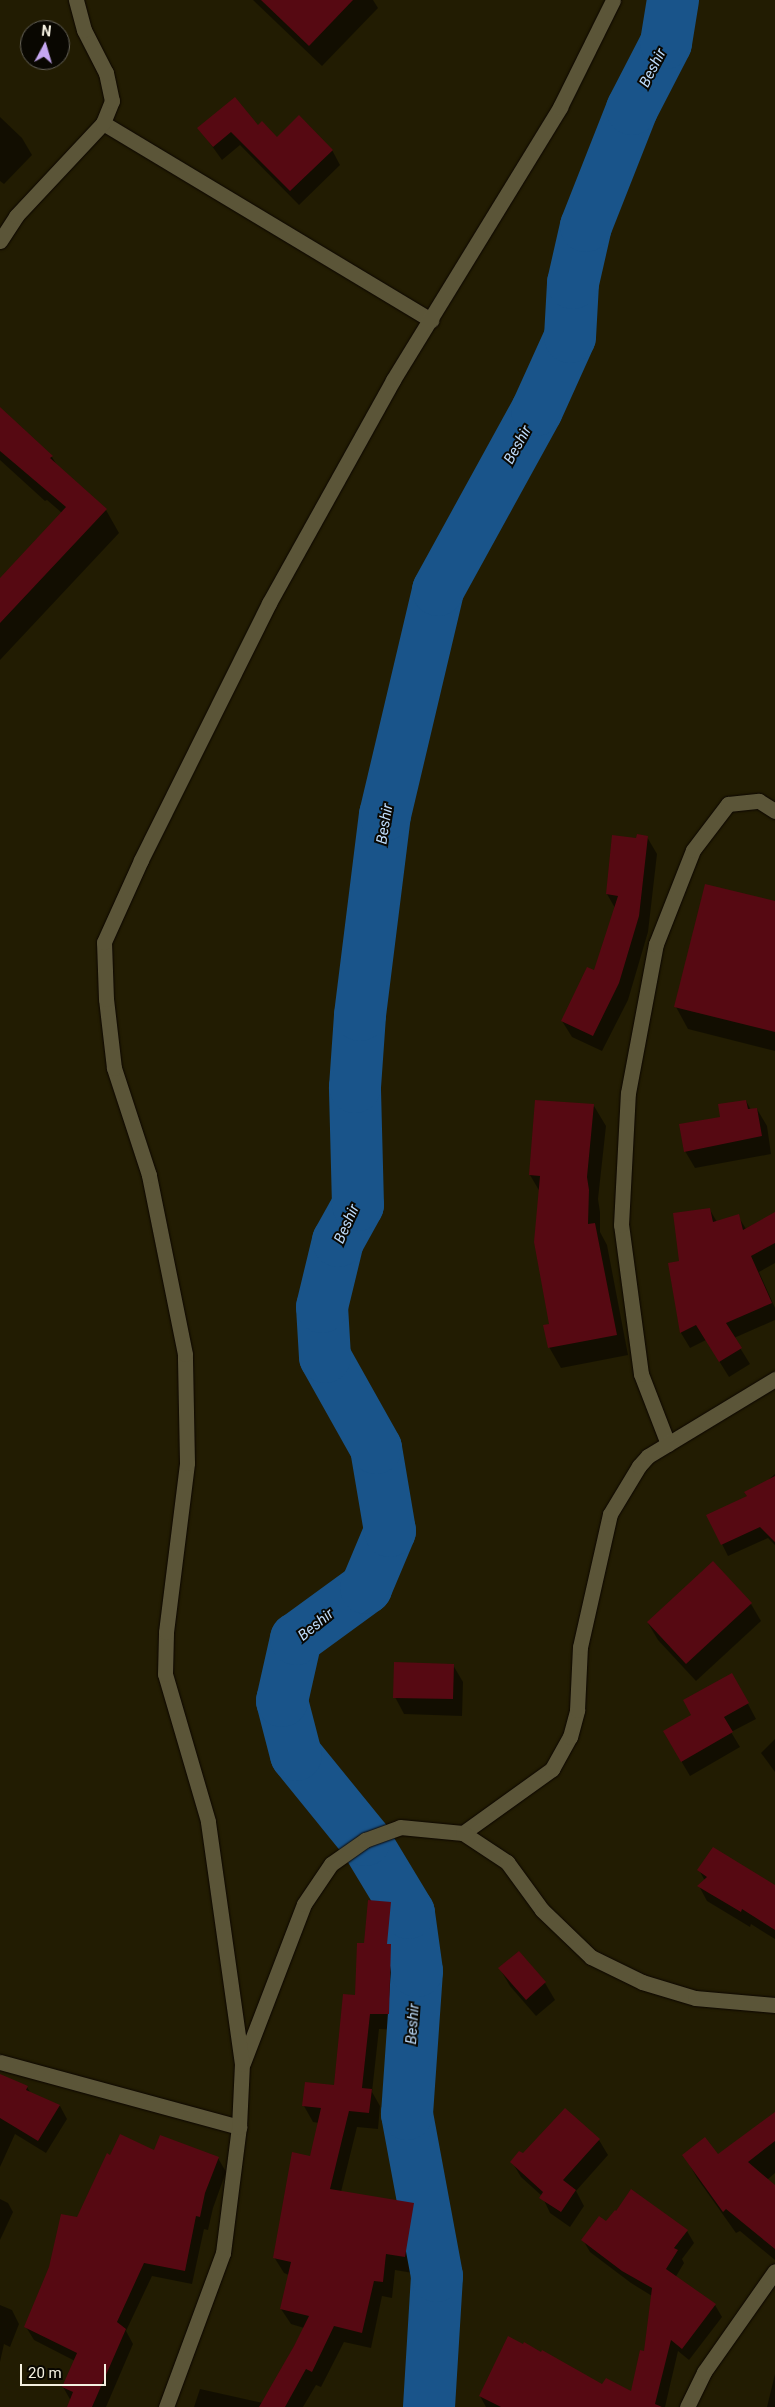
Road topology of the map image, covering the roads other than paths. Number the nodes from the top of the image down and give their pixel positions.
1 (76, 0) edge
2 (613, 0) edge
3 (103, 123) junction
4 (0, 241) edge
5 (432, 320) junction
6 (775, 811) edge
7 (775, 1379) edge
8 (668, 1444) junction
9 (463, 1833) junction
10 (775, 2005) edge
11 (0, 2062) edge
12 (242, 2064) junction
13 (239, 2126) junction
14 (775, 2271) edge
15 (166, 2407) edge
16 (687, 2407) edge

1 - 3 street
2 - 5 street
3 - 4 street
3 - 5 street
5 - 12 street
6 - 8 street
7 - 8 street
8 - 9 street
9 - 10 street
9 - 12 street
11 - 13 street
12 - 13 street
13 - 15 street
14 - 16 street

